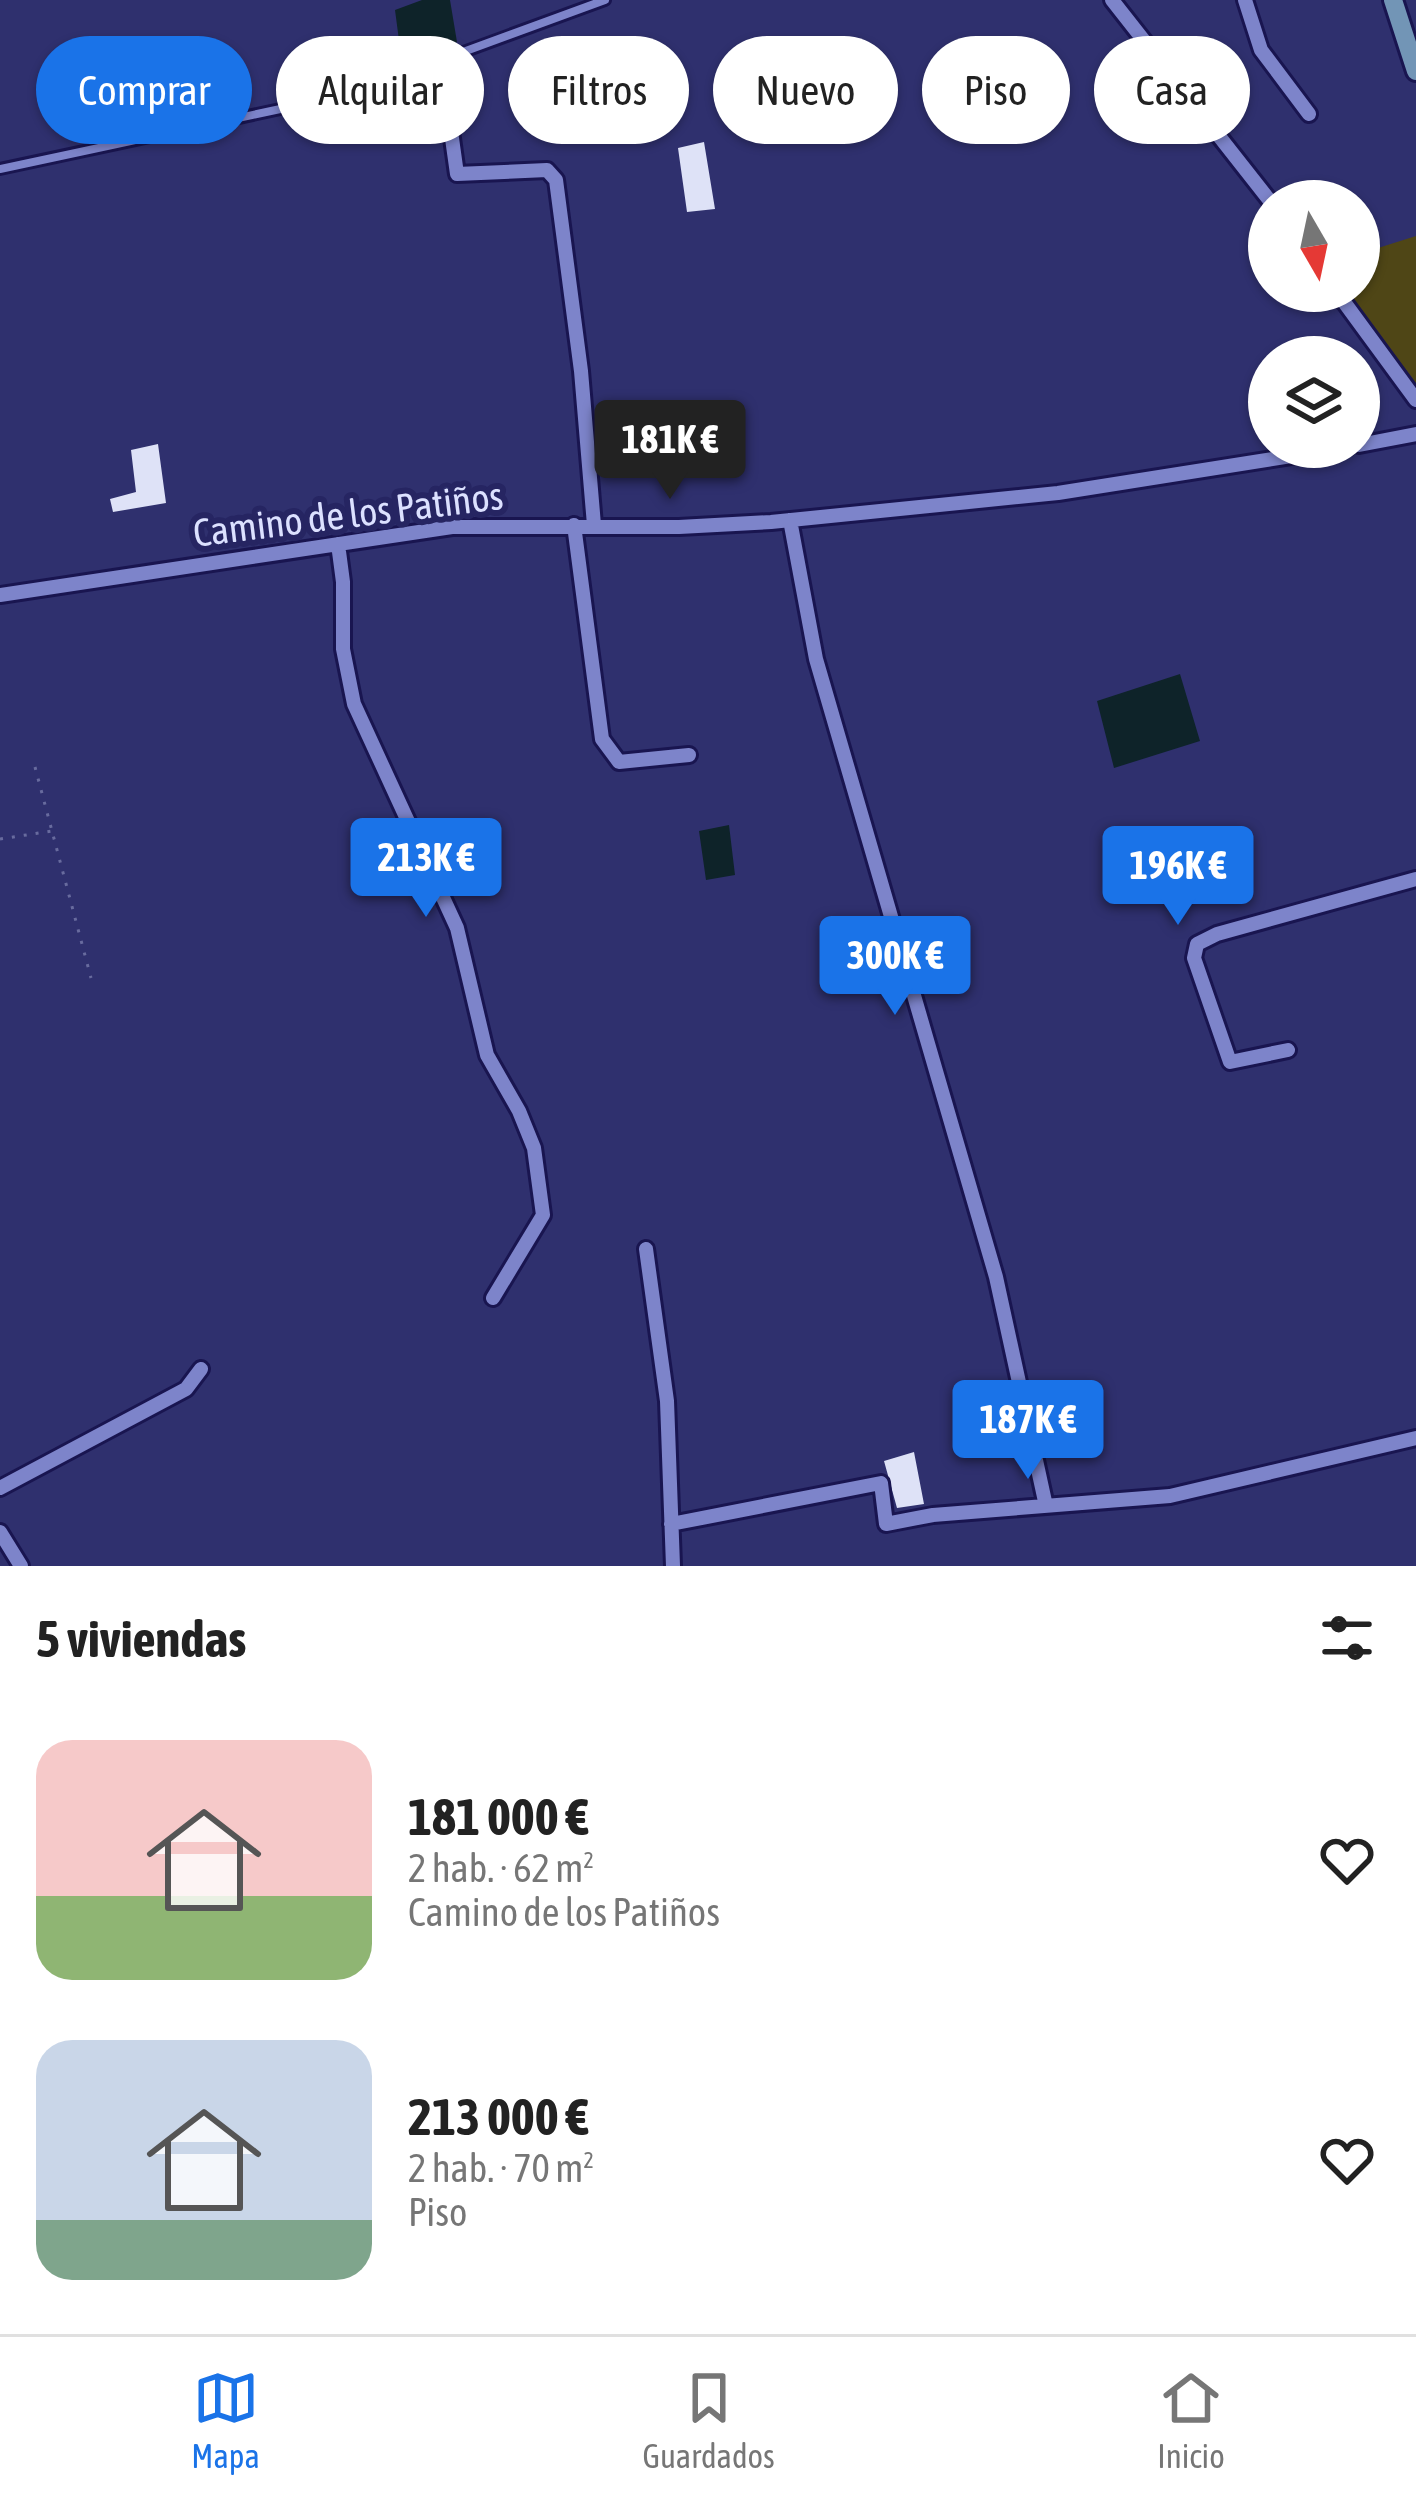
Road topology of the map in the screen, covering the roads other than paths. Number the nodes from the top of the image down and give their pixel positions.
1 (605, 0) edge
2 (1112, 0) edge
3 (1245, 0) edge
4 (1393, 0) edge
5 (484, 44) edge
6 (1416, 71) edge
7 (276, 110) edge
8 (1309, 114) dead end
9 (453, 144) edge
10 (0, 169) edge
11 (1253, 180) edge
12 (1351, 312) edge
13 (1416, 400) edge
14 (1416, 434) edge
15 (1380, 441) edge
16 (1248, 463) edge
17 (790, 520) junction
18 (574, 525) junction
19 (594, 525) junction
20 (338, 544) junction
21 (0, 595) edge
22 (689, 755) dead end
23 (1416, 879) edge
24 (1288, 1050) dead end
25 (646, 1249) dead end
26 (493, 1298) dead end
27 (201, 1369) dead end
28 (1416, 1438) edge
29 (0, 1487) edge
30 (1046, 1506) junction
31 (671, 1524) junction
32 (0, 1532) edge
33 (21, 1566) edge
34 (673, 1566) edge

1 - 5 lane
2 - 11 street
3 - 8 street
4 - 6 main road
7 - 10 lane
9 - 19 street
12 - 13 street
14 - 15 street
16 - 17 street, Camino de los Patiños
17 - 19 street, Camino de los Patiños
17 - 30 street
18 - 19 street, Camino de los Patiños
18 - 20 street, Camino de los Patiños
18 - 22 street
20 - 21 street, Camino de los Patiños
20 - 26 street
23 - 24 street
25 - 31 street
27 - 29 street
28 - 30 street
30 - 31 street
31 - 34 street
32 - 33 street

